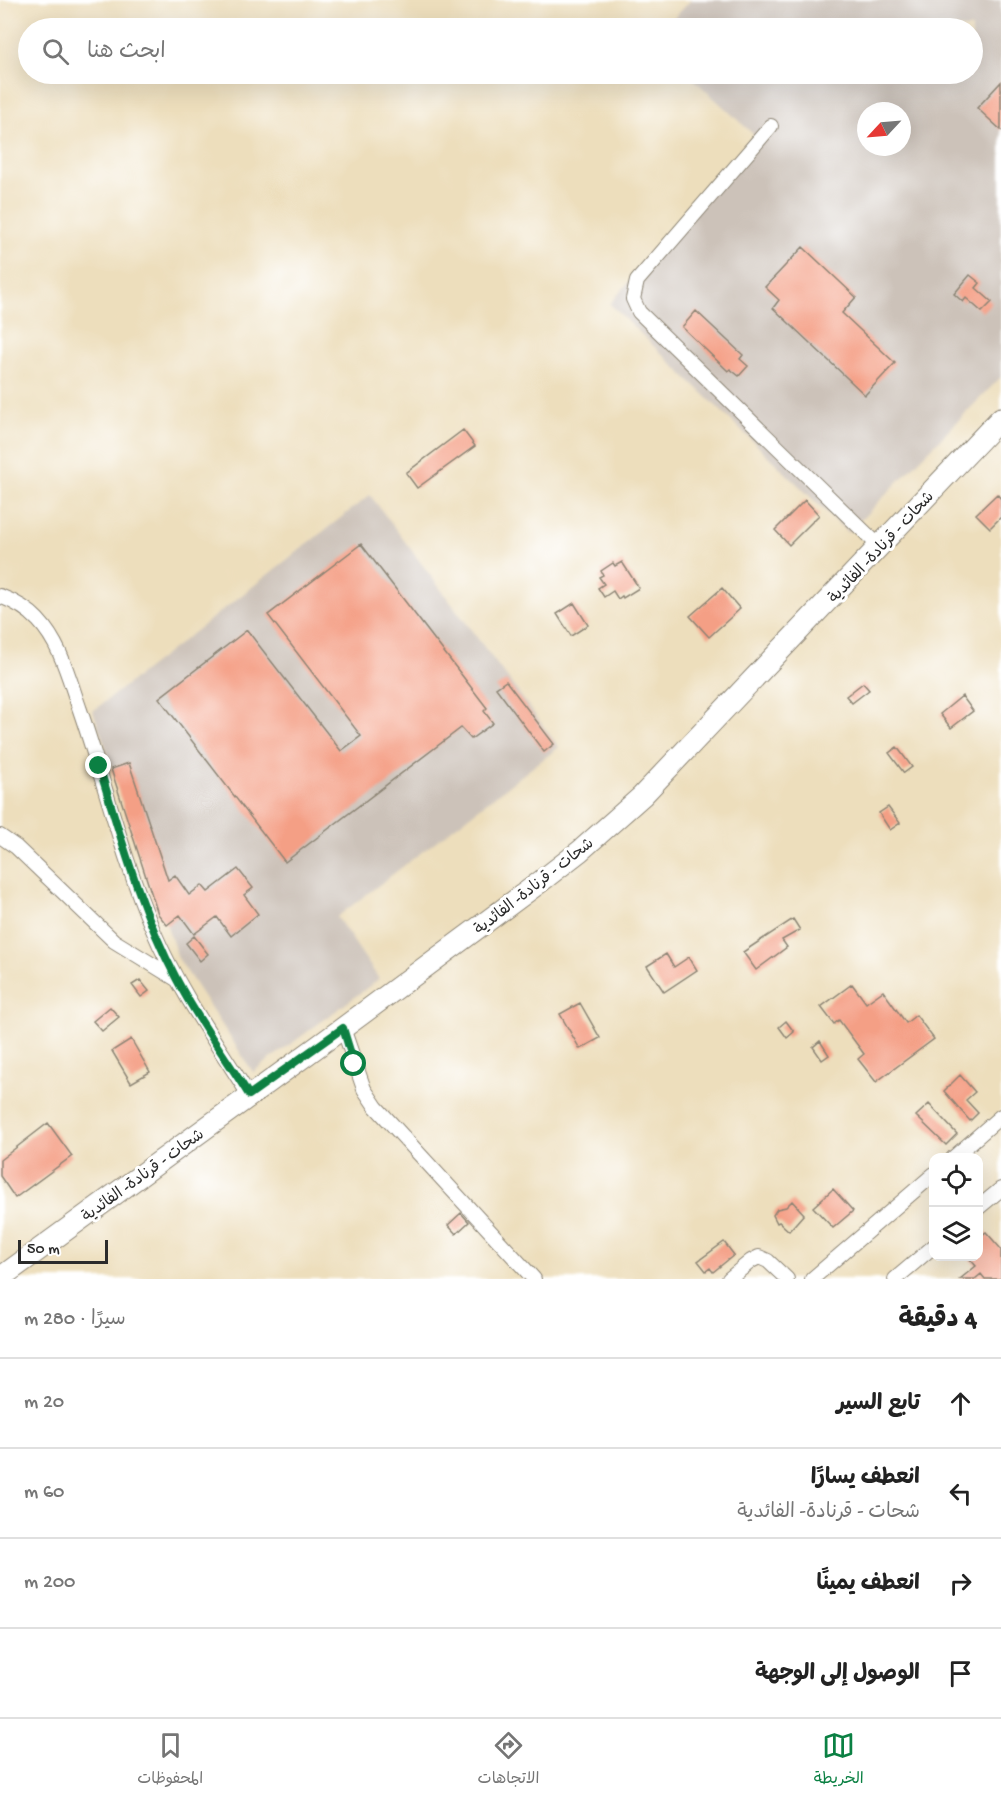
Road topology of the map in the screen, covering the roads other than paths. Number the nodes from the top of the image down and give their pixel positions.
1 (771, 126) dead end
2 (1001, 418) edge
3 (880, 547) junction
4 (0, 596) edge
5 (0, 836) edge
6 (176, 979) junction
7 (343, 1028) junction
8 (249, 1095) junction
9 (1001, 1116) edge
10 (959, 1153) edge
11 (929, 1177) edge
12 (1001, 1189) edge
13 (979, 1207) edge
14 (929, 1249) edge
15 (0, 1278) edge
16 (534, 1279) edge
17 (729, 1279) edge
18 (787, 1279) edge
19 (812, 1279) edge
20 (895, 1279) edge

1 - 3 street
2 - 3 main road, شحات - قرنادة- الفائدية
3 - 7 main road, شحات - قرنادة- الفائدية
4 - 6 street
5 - 6 street
6 - 8 street
7 - 8 main road, شحات - قرنادة- الفائدية
7 - 16 street
8 - 15 main road, شحات - قرنادة- الفائدية
9 - 10 street
11 - 19 street
12 - 13 street
14 - 20 street
17 - 18 street

